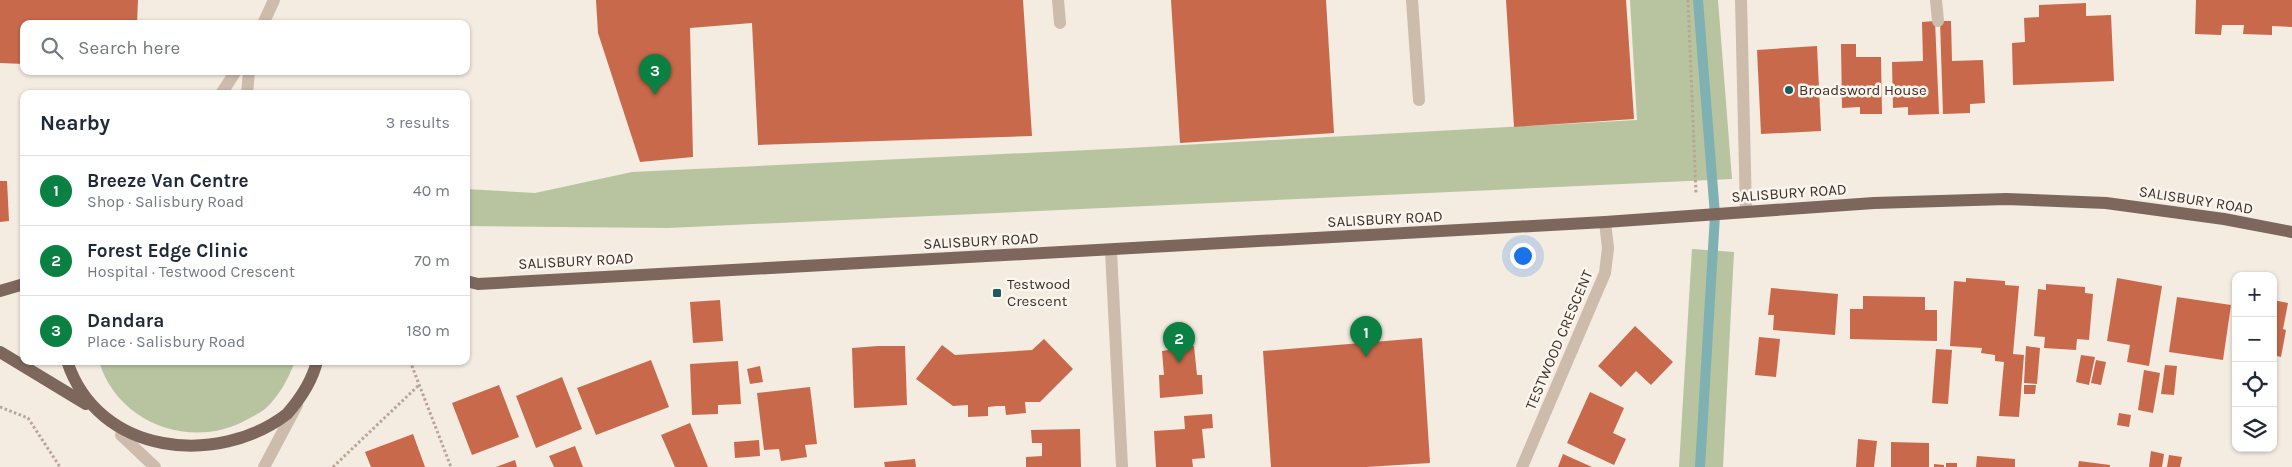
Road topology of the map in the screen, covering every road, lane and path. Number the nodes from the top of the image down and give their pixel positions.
1 (274, 0) edge
2 (1058, 0) edge
3 (1412, 0) edge
4 (1688, 0) edge
5 (1740, 0) edge
6 (1936, 0) edge
7 (265, 20) edge
8 (1938, 20) dead end
9 (1060, 23) dead end
10 (233, 75) edge
11 (249, 75) edge
12 (224, 90) edge
13 (247, 90) edge
14 (1419, 100) dead end
15 (1746, 212) junction
16 (1697, 216) junction
17 (1605, 222) junction
18 (2292, 232) edge
19 (1111, 250) junction
20 (470, 284) edge
21 (20, 285) edge
22 (0, 291) edge
23 (0, 352) edge
24 (20, 364) edge
25 (22, 365) edge
26 (68, 365) edge
27 (412, 365) edge
28 (316, 366) edge
29 (419, 385) junction
30 (299, 401) junction
31 (88, 405) junction
32 (0, 407) edge
33 (121, 435) junction
34 (60, 467) edge
35 (155, 467) edge
36 (264, 467) edge
37 (333, 467) edge
38 (451, 467) edge
39 (1122, 467) edge
40 (1522, 467) edge

1 - 7 street
2 - 9 street
3 - 14 street
4 - 16 path
5 - 15 street
6 - 8 street
10 - 12 street
11 - 13 street
15 - 16 main road, SALISBURY ROAD
15 - 18 main road, SALISBURY ROAD
16 - 17 main road, SALISBURY ROAD
17 - 19 main road, SALISBURY ROAD
17 - 40 street, TESTWOOD CRESCENT
19 - 20 main road, SALISBURY ROAD
19 - 39 street
21 - 22 main road
23 - 24 main road
25 - 31 main road
26 - 31 main road
27 - 29 path
28 - 30 main road
29 - 37 path
29 - 38 path
30 - 33 main road
30 - 36 street
31 - 33 main road
32 - 34 path
33 - 35 street

